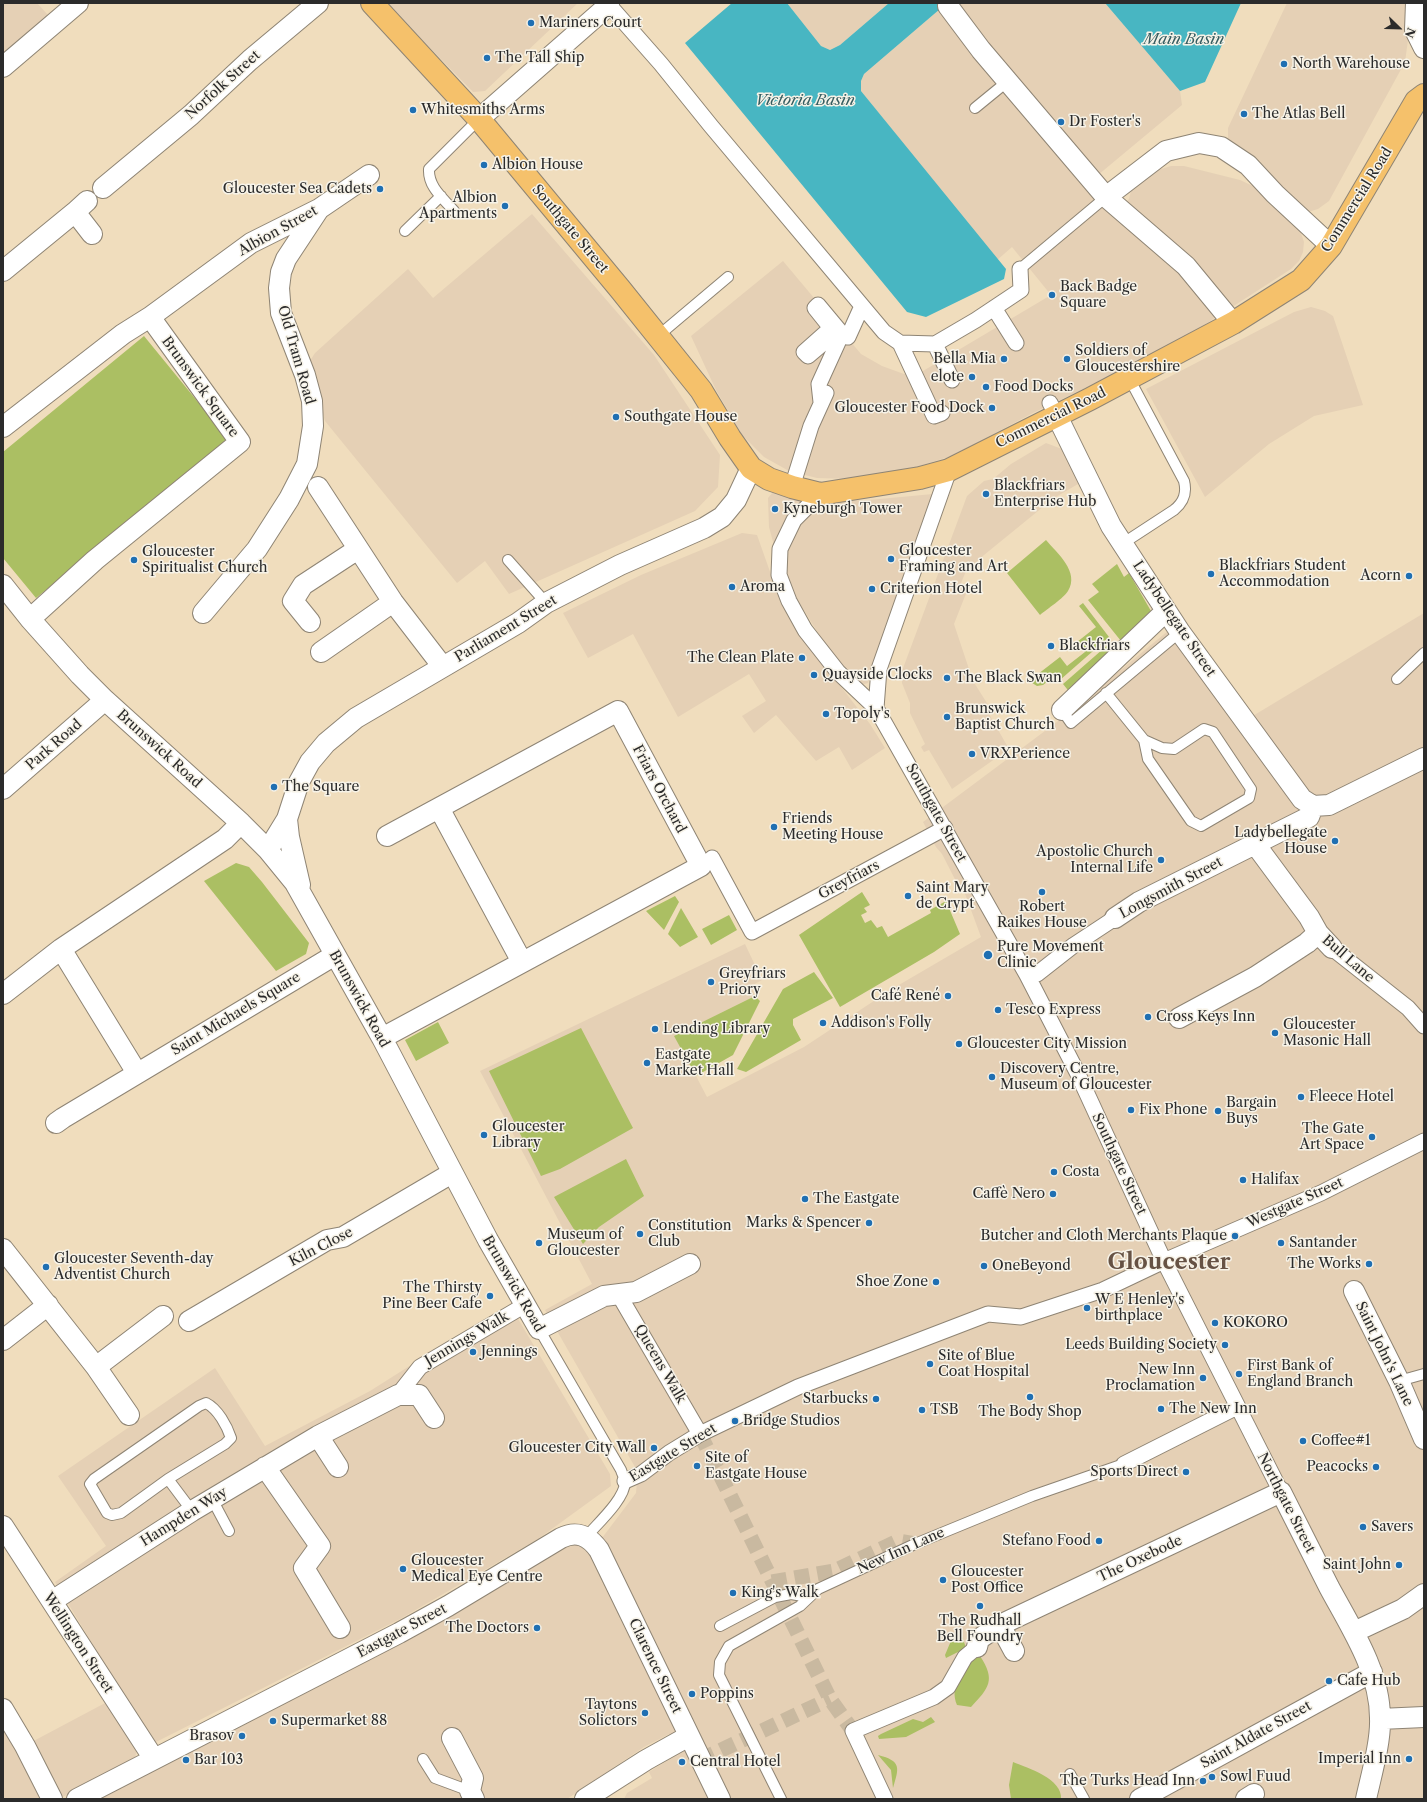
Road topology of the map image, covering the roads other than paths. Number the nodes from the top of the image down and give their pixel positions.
1 (78, 3) edge
2 (318, 3) edge
3 (372, 3) edge
4 (610, 4) edge
5 (947, 5) edge
6 (1416, 7) edge
7 (1424, 48) edge
8 (3, 67) edge
9 (1008, 81) junction
10 (1424, 95) edge
11 (975, 108) dead end
12 (479, 119) junction
13 (369, 175) dead end
14 (103, 188) dead end
15 (441, 196) junction
16 (1106, 197) junction
17 (319, 209) junction
18 (454, 211) dead end
19 (404, 232) dead end
20 (92, 234) dead end
21 (1331, 246) junction
22 (1020, 269) joint
23 (3, 271) edge
24 (728, 277) dead end
25 (862, 306) junction
26 (994, 308) junction
27 (150, 317) junction
28 (1234, 323) junction
29 (658, 336) junction
30 (900, 343) junction
31 (1016, 343) dead end
32 (935, 344) junction
33 (1129, 378) junction
34 (952, 380) dead end
35 (1053, 410) junction
36 (942, 413) dead end
37 (3, 427) edge
38 (752, 468) junction
39 (948, 470) junction
40 (318, 487) dead end
41 (792, 487) junction
42 (820, 494) junction
43 (1122, 544) junction
44 (358, 549) junction
45 (508, 560) dead end
46 (3, 585) edge
47 (393, 602) junction
48 (546, 603) junction
49 (1166, 611) junction
50 (204, 613) dead end
51 (30, 619) junction
52 (310, 622) dead end
53 (1180, 632) junction
54 (321, 652) dead end
55 (1424, 653) edge
56 (442, 667) junction
57 (1397, 679) dead end
58 (1106, 693) junction
59 (105, 700) junction
60 (876, 708) junction
61 (1062, 710) joint
62 (1144, 740) junction
63 (1424, 758) edge
64 (3, 789) edge
65 (1314, 806) junction
66 (439, 808) junction
67 (287, 819) junction
68 (241, 823) junction
69 (945, 828) junction
70 (387, 836) dead end
71 (1255, 844) junction
72 (268, 850) junction
73 (712, 858) dead end
74 (303, 897) junction
75 (1115, 918) joint
76 (1318, 933) junction
77 (1332, 948) joint
78 (61, 949) junction
79 (335, 955) junction
80 (522, 962) junction
81 (1027, 975) junction
82 (3, 994) edge
83 (1179, 1018) dead end
84 (1424, 1026) edge
85 (382, 1038) junction
86 (137, 1073) junction
87 (56, 1123) dead end
88 (1424, 1141) edge
89 (452, 1172) junction
90 (3, 1249) edge
91 (1164, 1261) junction
92 (690, 1264) dead end
93 (1354, 1291) dead end
94 (619, 1295) junction
95 (48, 1304) junction
96 (525, 1305) junction
97 (163, 1316) dead end
98 (188, 1321) dead end
99 (538, 1329) junction
100 (3, 1340) edge
101 (96, 1367) junction
102 (1424, 1374) edge
103 (1399, 1381) junction
104 (398, 1395) junction
105 (1238, 1407) junction
106 (130, 1415) dead end
107 (434, 1418) dead end
108 (700, 1434) junction
109 (318, 1436) junction
110 (1424, 1439) edge
111 (1124, 1464) joint
112 (265, 1467) junction
113 (338, 1467) dead end
114 (168, 1479) junction
115 (625, 1481) junction
116 (1281, 1492) junction
117 (212, 1499) junction
118 (192, 1512) junction
119 (3, 1526) edge
120 (229, 1531) dead end
121 (586, 1537) junction
122 (1424, 1594) edge
123 (809, 1597) junction
124 (52, 1601) junction
125 (1000, 1625) junction
126 (720, 1626) dead end
127 (340, 1628) dead end
128 (1354, 1632) junction
129 (977, 1647) joint
130 (1014, 1651) dead end
131 (1372, 1672) junction
132 (3, 1709) edge
133 (1424, 1717) edge
134 (1380, 1719) junction
135 (9, 1731) edge
136 (689, 1736) junction
137 (452, 1738) dead end
138 (154, 1759) junction
139 (423, 1759) dead end
140 (1070, 1774) dead end
141 (472, 1795) edge
142 (52, 1799) edge
143 (77, 1799) edge
144 (585, 1799) edge
145 (720, 1799) edge
146 (781, 1799) edge
147 (885, 1799) edge
148 (1084, 1799) edge
149 (1140, 1799) edge
150 (1366, 1799) edge

1 - 8 street
2 - 14 street, Norfolk Street
3 - 12 main road, Southgate Street
4 - 12 street
4 - 25 street
5 - 9 street
6 - 7 street
9 - 11 lane
9 - 16 street
10 - 21 main road, Commercial Road
12 - 15 lane
12 - 29 main road, Southgate Street
13 - 17 street, Albion Street
15 - 18 lane
15 - 19 lane
16 - 21 street
16 - 22 lane
16 - 28 street
17 - 27 street, Albion Street
17 - 50 street, Old Tram Road
20 - 23 street
21 - 28 main road, Commercial Road
22 - 26 street
24 - 29 lane
25 - 30 street
25 - 41 street
26 - 31 street
26 - 32 street
27 - 37 street
27 - 51 street, Brunswick Square
28 - 33 main road, Commercial Road
29 - 38 main road, Southgate Street
30 - 32 street
30 - 36 street
32 - 34 street
33 - 35 main road, Commercial Road
33 - 43 lane
35 - 39 main road, Commercial Road
35 - 43 street, Ladybellegate Street
38 - 41 main road
38 - 48 street, Parliament Street
39 - 42 main road, Commercial Road
39 - 60 street
40 - 44 street
41 - 42 main road
42 - 60 street, Southgate Street
43 - 49 street, Ladybellegate Street
44 - 47 street
44 - 52 street
45 - 48 lane
46 - 51 street, Brunswick Road
47 - 54 street
47 - 56 street
48 - 56 street, Parliament Street
49 - 53 street, Ladybellegate Street
49 - 61 street
51 - 59 street, Brunswick Road
53 - 58 lane
53 - 65 street, Ladybellegate Street
55 - 57 lane
56 - 67 street, Parliament Street
58 - 61 lane
58 - 62 lane
59 - 64 street, Park Road
59 - 68 street, Brunswick Road
60 - 69 street, Southgate Street
62 - 62 lane
63 - 65 street
65 - 71 street, Longsmith Street
66 - 70 street, Friars Orchard
66 - 80 street
66 - 80 street, Friars Orchard
67 - 72 street, Parliament Street
67 - 74 street, Parliament Street
68 - 72 street, Brunswick Road
68 - 78 street
69 - 73 street, Greyfriars
69 - 81 street, Southgate Street
71 - 75 street, Longsmith Street
71 - 76 street, Bull Lane
72 - 74 street, Brunswick Road
74 - 79 street, Brunswick Road
75 - 81 street, Longsmith Street
76 - 77 street, Bull Lane
76 - 83 street
77 - 84 street, Bull Lane
78 - 82 street
78 - 86 street
79 - 85 street, Brunswick Road
79 - 86 street, Saint Michaels Square
80 - 85 street, Friars Orchard
81 - 91 street, Southgate Street
85 - 89 street, Brunswick Road
86 - 87 street, Saint Michaels Square
88 - 91 street, Westgate Street
89 - 96 street, Brunswick Road
89 - 98 street, Kiln Close
90 - 95 street
91 - 105 street, Northgate Street
91 - 108 street, Eastgate Street
92 - 94 street
93 - 103 street, Saint John's Lane
94 - 99 street
94 - 108 street, Queens Walk
95 - 100 street
95 - 101 street
96 - 99 street, Brunswick Road
96 - 104 street, Jennings Walk
97 - 101 street
99 - 115 lane, Brunswick Road
101 - 106 street
102 - 103 lane
103 - 110 street, Saint John's Lane
104 - 107 street, Hampden Way
104 - 109 street, Hampden Way
105 - 111 street, New Inn Lane
105 - 116 street, Northgate Street
108 - 115 street, Eastgate Street
109 - 112 street, Hampden Way
109 - 113 street
111 - 123 lane, New Inn Lane
112 - 117 street, Hampden Way
112 - 127 street
114 - 114 lane
114 - 118 lane
115 - 121 lane, Eastgate Street
116 - 125 street, The Oxebode
116 - 128 street, Northgate Street
117 - 118 street, Hampden Way
117 - 120 lane
118 - 124 street, Hampden Way
119 - 124 street, Wellington Street
121 - 136 street, Clarence Street
121 - 138 street, Eastgate Street
122 - 128 street
123 - 126 lane
123 - 146 lane, New Inn Lane
124 - 138 street, Wellington Street
125 - 129 street, The Oxebode
125 - 130 street
128 - 131 street, Northgate Street
129 - 147 street
131 - 134 street, Northgate Street
131 - 149 street, Saint Aldate Street
132 - 135 street
133 - 134 street
134 - 150 street, Northgate Street
135 - 142 street
136 - 144 street
136 - 145 street, Clarence Street
137 - 141 street
138 - 143 street, Eastgate Street
139 - 141 lane
140 - 148 lane

